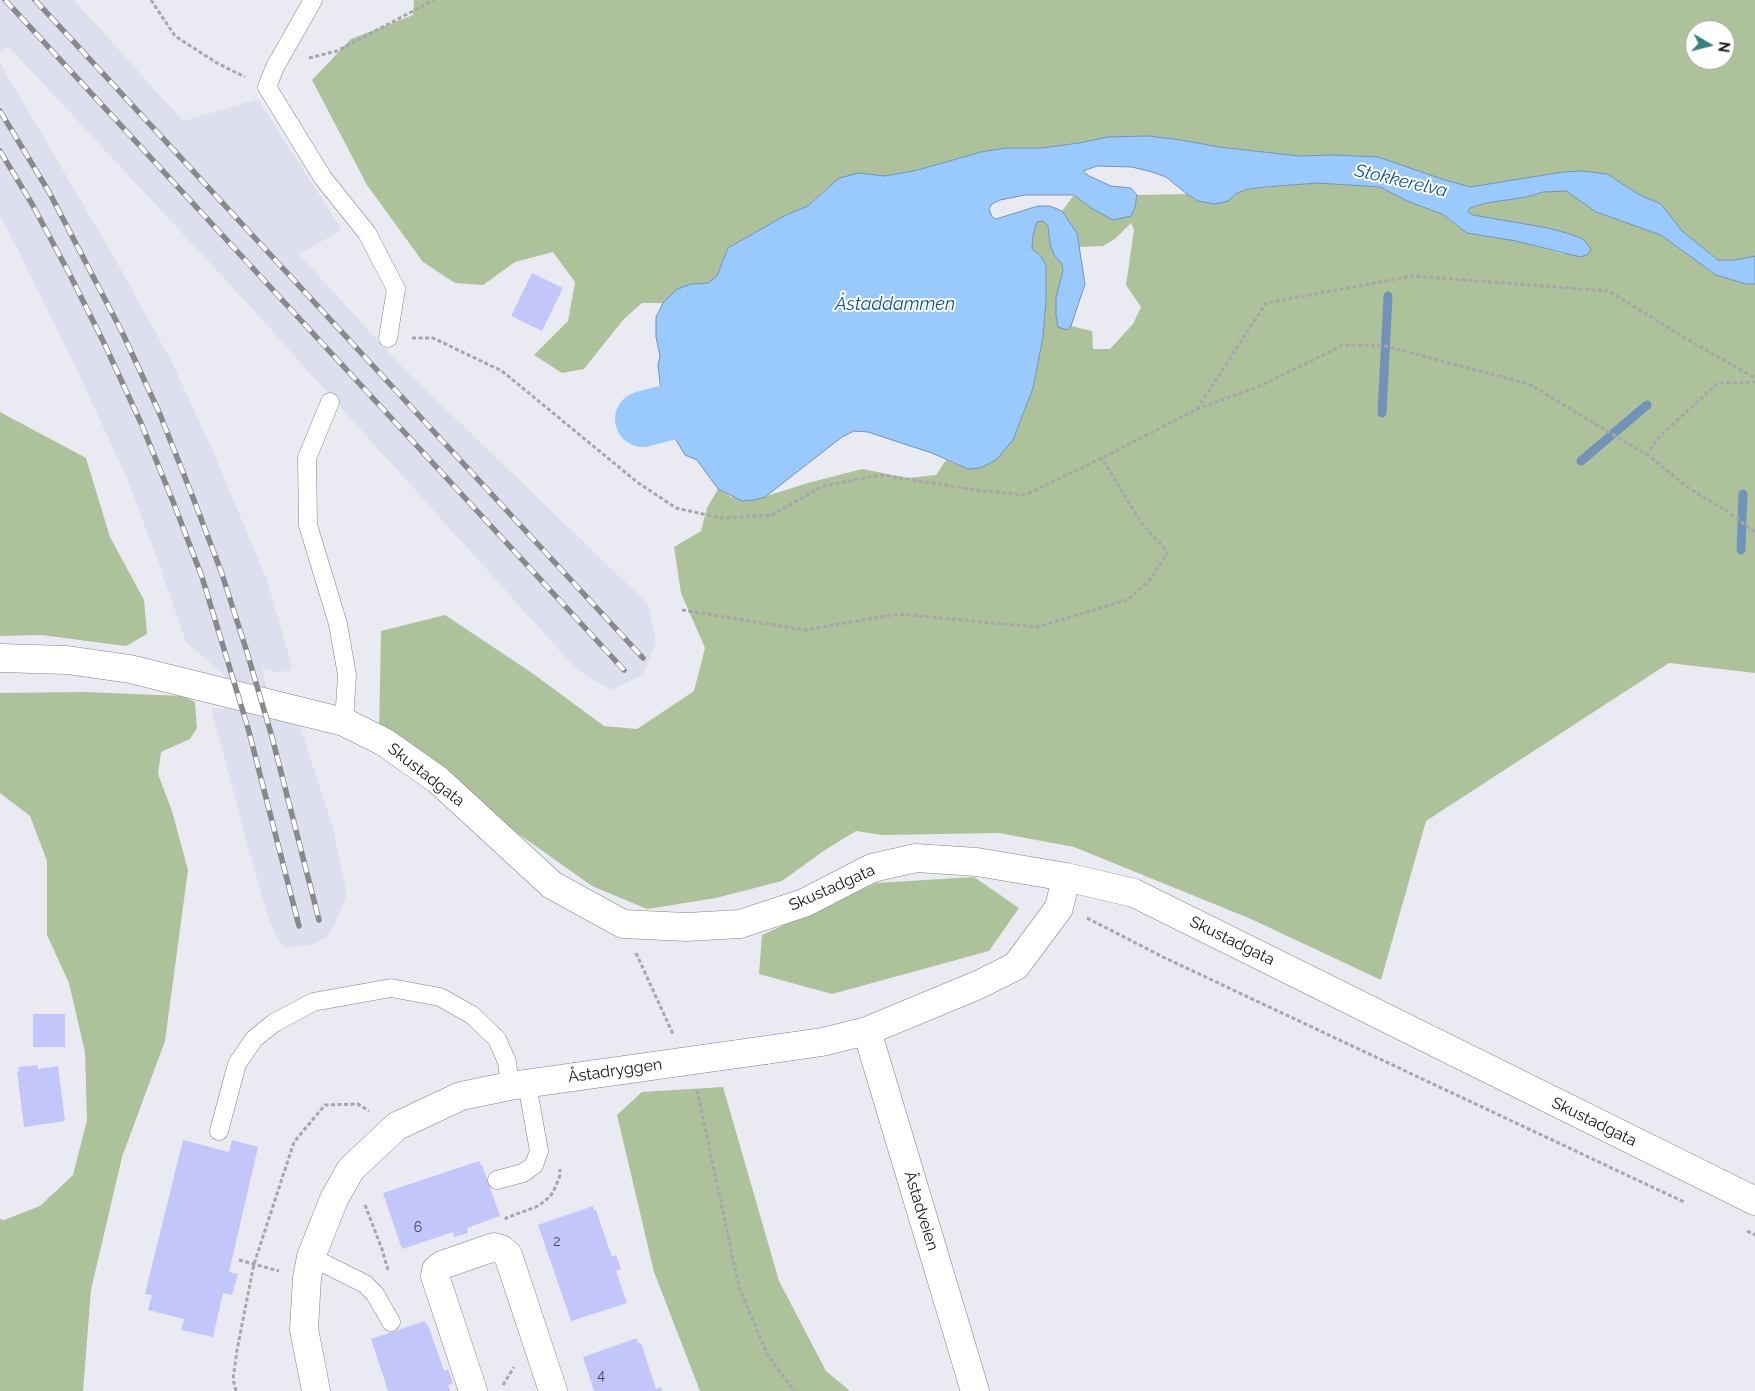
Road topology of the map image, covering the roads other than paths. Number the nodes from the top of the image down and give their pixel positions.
1 (313, 0) edge
2 (388, 338) road end
3 (330, 402) dead end
4 (0, 658) edge
5 (344, 722) junction
6 (1066, 876) junction
7 (867, 1031) junction
8 (518, 1085) junction
9 (219, 1131) dead end
10 (497, 1180) dead end
11 (1755, 1201) edge
12 (309, 1268) junction
13 (390, 1322) dead end
14 (316, 1391) edge
15 (473, 1391) edge
16 (553, 1391) edge
17 (975, 1391) edge

1 - 2 lane
3 - 5 lane
4 - 5 street, Skustadgata
5 - 6 street, Skustadgata
6 - 7 street, Åstadryggen
6 - 11 street, Skustadgata
7 - 8 street, Åstadryggen, bridge
7 - 17 street, Åstadveien
8 - 9 lane
8 - 10 lane
8 - 12 street, Åstadryggen
12 - 13 lane
12 - 14 street, Åstadryggen
15 - 16 street

